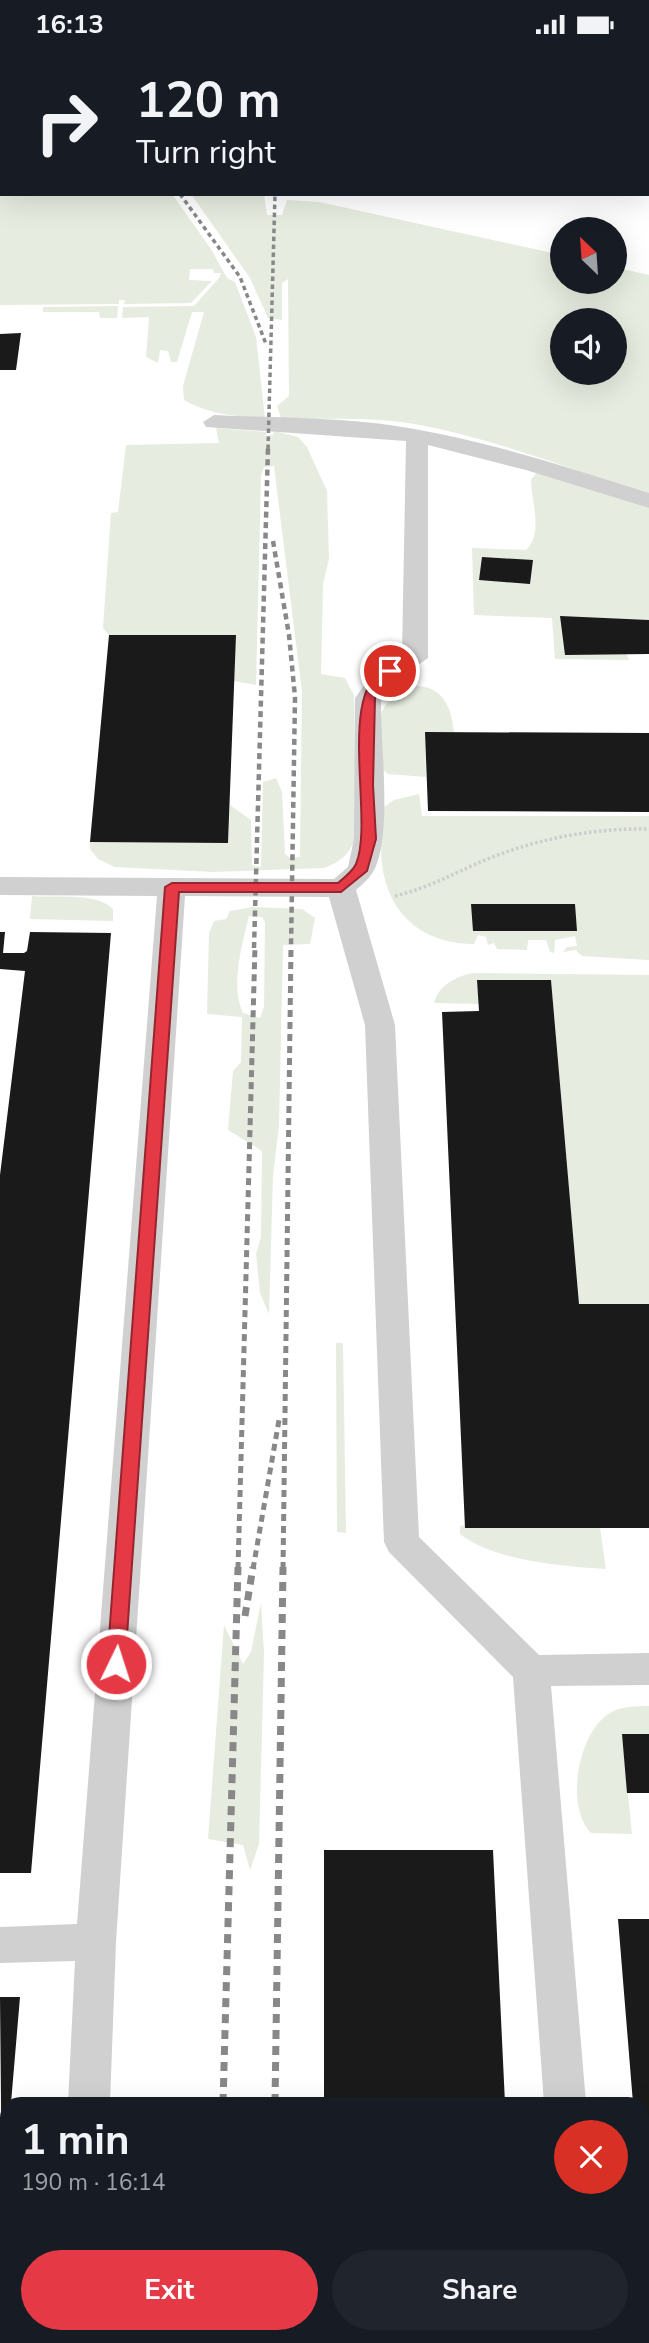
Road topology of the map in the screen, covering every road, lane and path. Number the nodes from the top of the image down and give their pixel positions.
1 (214, 422) dead end
2 (417, 436) junction
3 (649, 501) edge
4 (649, 829) edge
5 (0, 886) edge
6 (172, 887) junction
7 (344, 895) junction
8 (649, 1669) edge
9 (531, 1671) junction
10 (96, 1942) junction
11 (0, 1945) edge
12 (89, 2097) edge
13 (565, 2097) edge

1 - 2 lane
2 - 3 lane
2 - 7 lane
4 - 7 path
5 - 6 lane
6 - 7 lane
6 - 10 lane
7 - 9 lane
8 - 9 lane
9 - 13 lane
10 - 11 lane
10 - 12 lane

